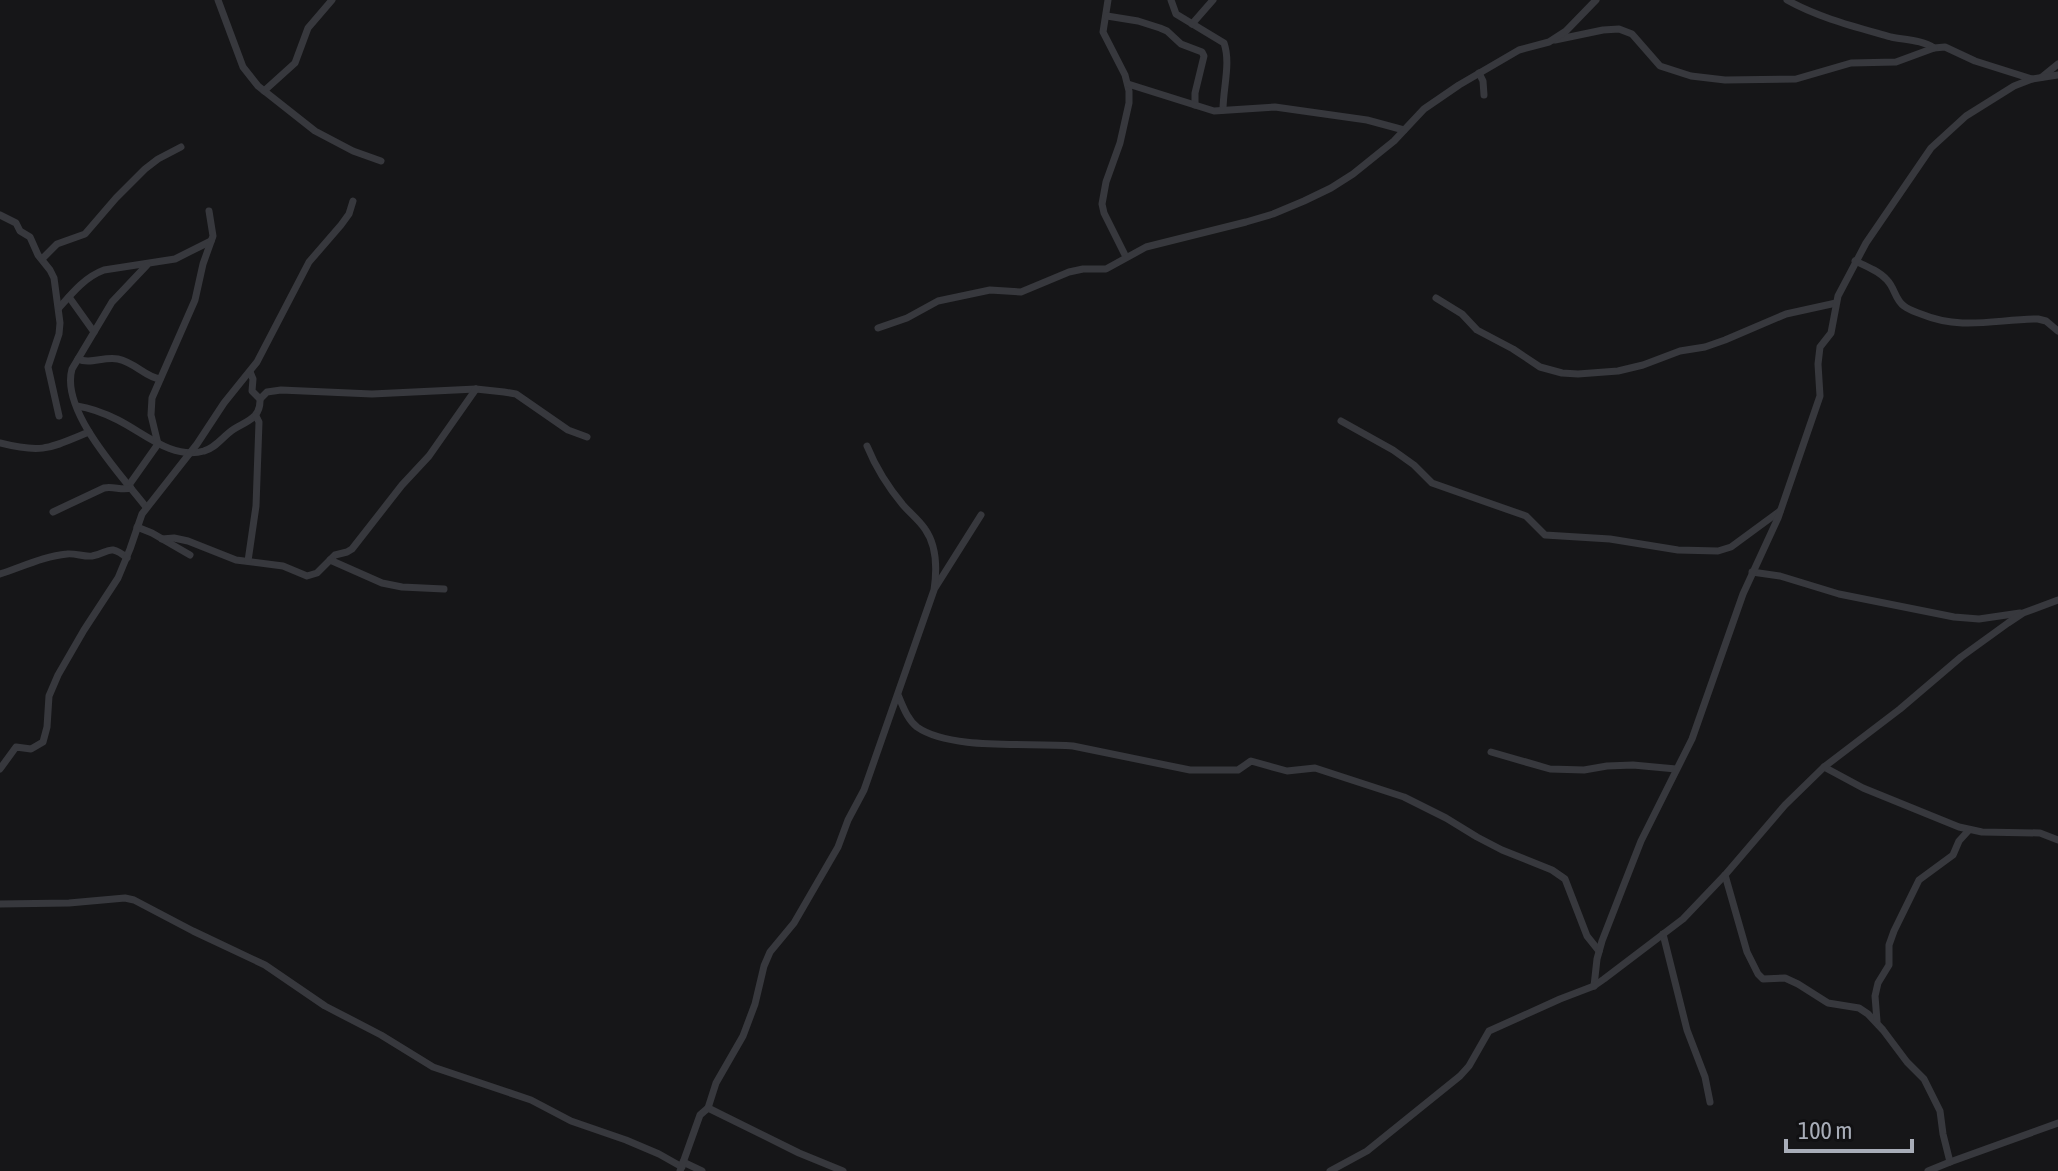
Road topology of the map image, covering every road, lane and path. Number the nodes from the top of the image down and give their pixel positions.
1 (218, 0) edge
2 (332, 0) edge
3 (1108, 0) edge
4 (1171, 0) edge
5 (1213, 0) edge
6 (1596, 0) edge
7 (1787, 0) edge
8 (1107, 16) junction
9 (1192, 24) junction
10 (1549, 42) junction
11 (1934, 48) junction
12 (2058, 64) edge
13 (1479, 73) junction
14 (2058, 75) edge
15 (2036, 79) junction
16 (1128, 84) junction
17 (264, 91) junction
18 (1484, 95) dead end
19 (1195, 105) junction
20 (1223, 110) junction
21 (1404, 130) junction
22 (181, 147) dead end
23 (381, 161) dead end
24 (353, 201) dead end
25 (209, 211) dead end
26 (0, 215) edge
27 (211, 241) junction
28 (1126, 257) junction
29 (42, 259) junction
30 (1855, 261) junction
31 (147, 265) junction
32 (69, 297) junction
33 (1436, 298) dead end
34 (1836, 303) junction
35 (59, 308) junction
36 (878, 328) dead end
37 (2058, 331) edge
38 (94, 332) junction
39 (78, 359) junction
40 (250, 372) junction
41 (160, 379) junction
42 (476, 389) junction
43 (260, 399) junction
44 (77, 406) junction
45 (59, 416) dead end
46 (256, 416) junction
47 (1341, 421) dead end
48 (89, 432) junction
49 (587, 437) dead end
50 (0, 443) edge
51 (158, 444) junction
52 (867, 446) dead end
53 (190, 452) junction
54 (130, 487) junction
55 (146, 507) junction
56 (1781, 510) junction
57 (53, 512) dead end
58 (981, 515) dead end
59 (137, 527) junction
60 (162, 539) junction
61 (190, 555) dead end
62 (127, 558) junction
63 (330, 560) junction
64 (248, 561) junction
65 (1752, 572) junction
66 (0, 574) edge
67 (444, 589) dead end
68 (934, 590) junction
69 (2058, 600) edge
70 (2023, 613) junction
71 (898, 694) junction
72 (1491, 752) dead end
73 (1824, 767) junction
74 (0, 769) edge
75 (1676, 769) junction
76 (1969, 830) junction
77 (2058, 840) edge
78 (1725, 875) junction
79 (0, 904) edge
80 (1663, 934) junction
81 (1599, 951) junction
82 (1594, 986) junction
83 (1878, 1024) junction
84 (1710, 1102) dead end
85 (708, 1108) junction
86 (2058, 1123) edge
87 (1950, 1162) junction
88 (682, 1166) edge
89 (702, 1171) edge
90 (843, 1171) edge
91 (1330, 1171) edge
92 (1928, 1171) edge

1 - 17 street
2 - 17 street
3 - 8 street
4 - 9 street
5 - 9 street
6 - 10 street
7 - 11 street
8 - 16 street
8 - 19 street
9 - 20 street
10 - 11 street
10 - 13 street
11 - 15 street
12 - 15 street
13 - 18 street
13 - 21 street
14 - 15 street
15 - 30 street
16 - 19 street
16 - 28 street
17 - 23 street
19 - 20 street
20 - 21 street
21 - 28 street
22 - 29 street
24 - 40 street
25 - 27 street
26 - 29 street
27 - 31 street
27 - 41 street
28 - 36 street
29 - 35 street
30 - 34 street
30 - 37 street
31 - 32 street
31 - 38 street
32 - 35 street
32 - 38 street
33 - 34 street
34 - 56 street
35 - 45 street
38 - 39 street
39 - 41 street
39 - 44 street
40 - 43 street
40 - 53 street
41 - 51 street
42 - 43 street
42 - 49 street
42 - 63 street
43 - 46 street
44 - 48 street
44 - 51 street
46 - 53 street
46 - 64 street
47 - 56 street
48 - 50 street
48 - 54 street
51 - 53 street
51 - 54 street
52 - 68 street
53 - 55 street
54 - 55 street
54 - 57 street
55 - 59 street
56 - 65 street
58 - 68 street
59 - 60 street
59 - 62 street
60 - 61 street
60 - 64 street
62 - 66 street
62 - 74 street
63 - 64 street
63 - 67 street
65 - 70 street
65 - 75 street
68 - 71 street
69 - 70 street
70 - 73 street
71 - 81 street
71 - 85 street
72 - 75 street
73 - 76 street
73 - 78 street
75 - 81 street
76 - 77 street
76 - 83 street
78 - 80 street
78 - 83 street
79 - 88 street
80 - 82 street
80 - 84 street
81 - 82 street
82 - 91 street
83 - 87 street
85 - 88 street
85 - 90 street
86 - 87 street
87 - 92 street
88 - 89 street

